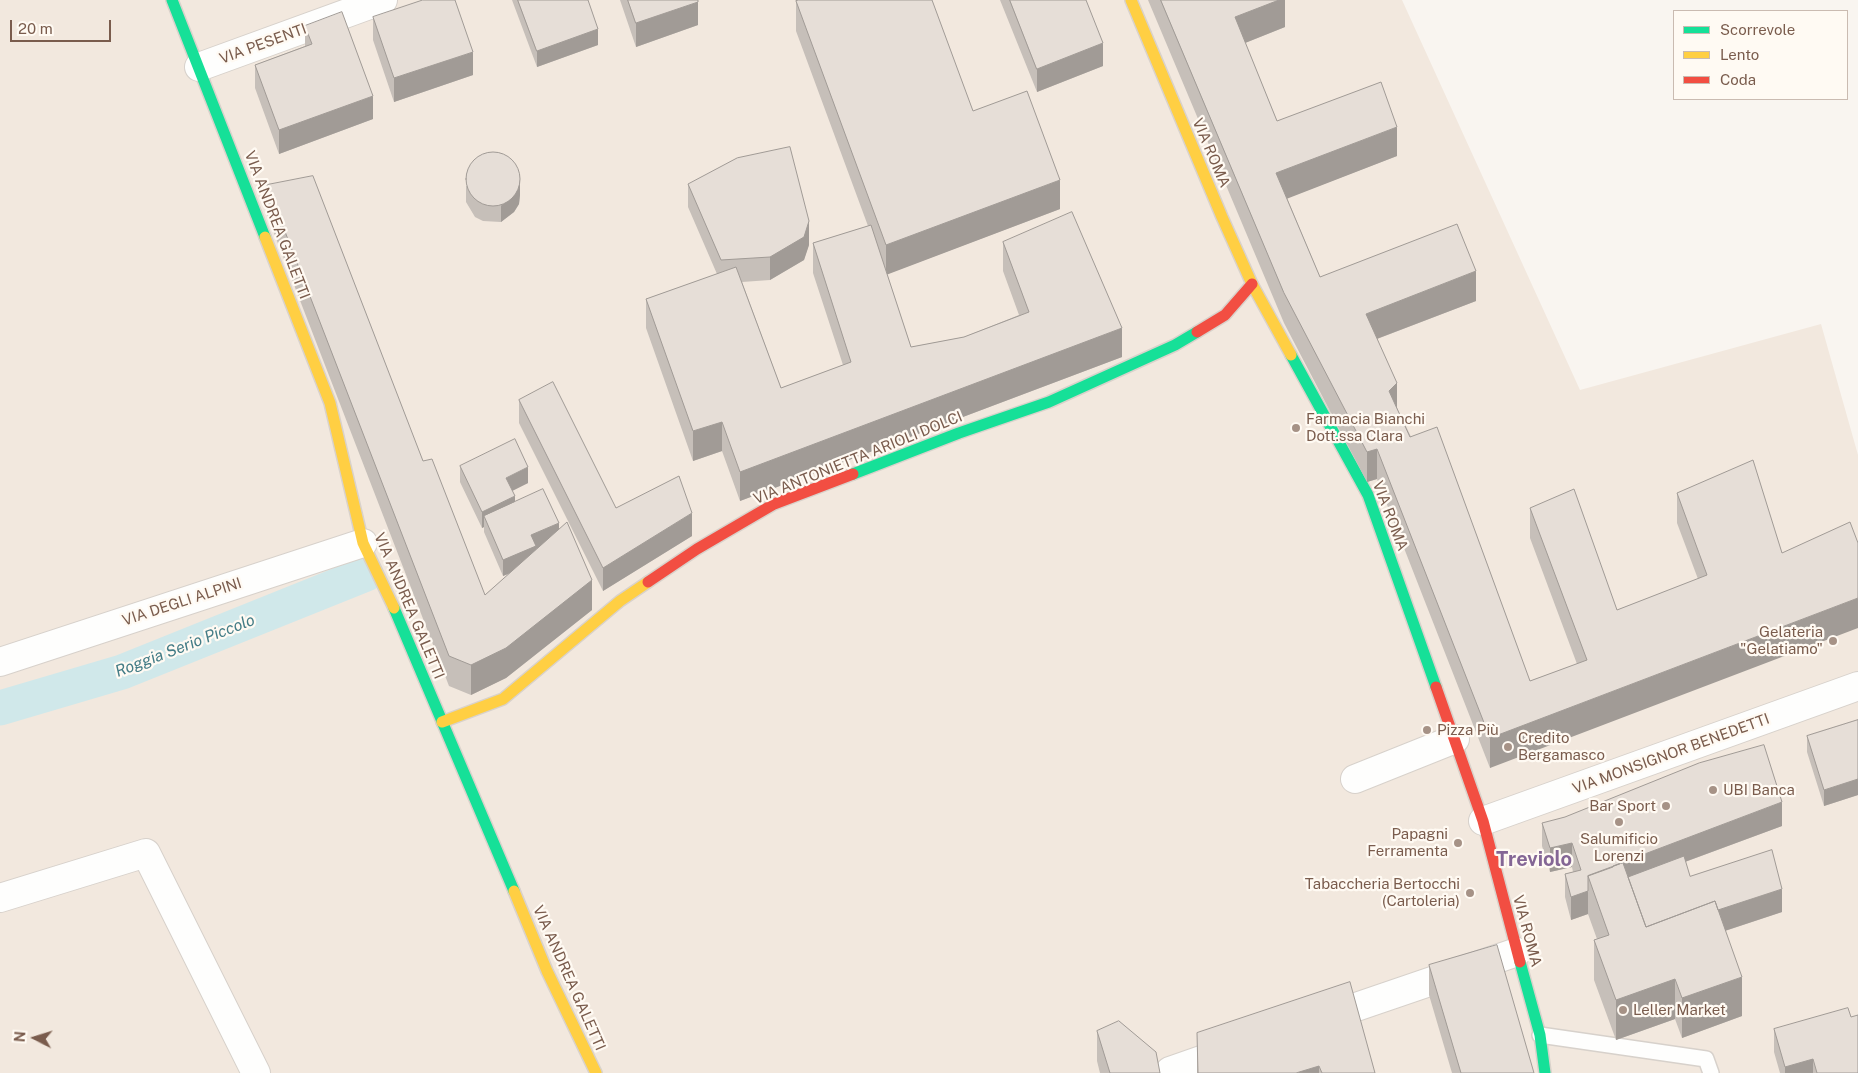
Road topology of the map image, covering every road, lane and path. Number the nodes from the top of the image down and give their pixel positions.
1 (172, 0) edge
2 (383, 0) edge
3 (1131, 0) edge
4 (200, 67) junction
5 (1252, 284) junction
6 (363, 543) junction
7 (0, 662) edge
8 (1858, 686) edge
9 (442, 722) junction
10 (1455, 739) junction
11 (1355, 779) dead end
12 (1483, 822) junction
13 (0, 898) edge
14 (1517, 952) junction
15 (1302, 1026) edge
16 (1540, 1035) junction
17 (1255, 1042) edge
18 (256, 1073) edge
19 (596, 1073) edge
20 (1171, 1073) edge
21 (1545, 1073) edge
22 (1711, 1073) edge

1 - 4 street, VIA ANDREA GALETTI
2 - 4 street, VIA PESENTI
3 - 5 street, VIA ROMA
4 - 6 street, VIA ANDREA GALETTI
5 - 9 street, VIA ANTONIETTA ARIOLI DOLCI
5 - 10 street, VIA ROMA
6 - 7 street, VIA DEGLI ALPINI
6 - 9 street, VIA ANDREA GALETTI
8 - 12 street, VIA MONSIGNOR BENEDETTI
9 - 19 street, VIA ANDREA GALETTI
10 - 11 street
10 - 12 street, VIA ROMA
12 - 14 street, VIA ROMA
13 - 18 street
14 - 15 street
14 - 16 street, VIA ROMA
16 - 21 street, VIA ROMA
16 - 22 lane
17 - 20 street

